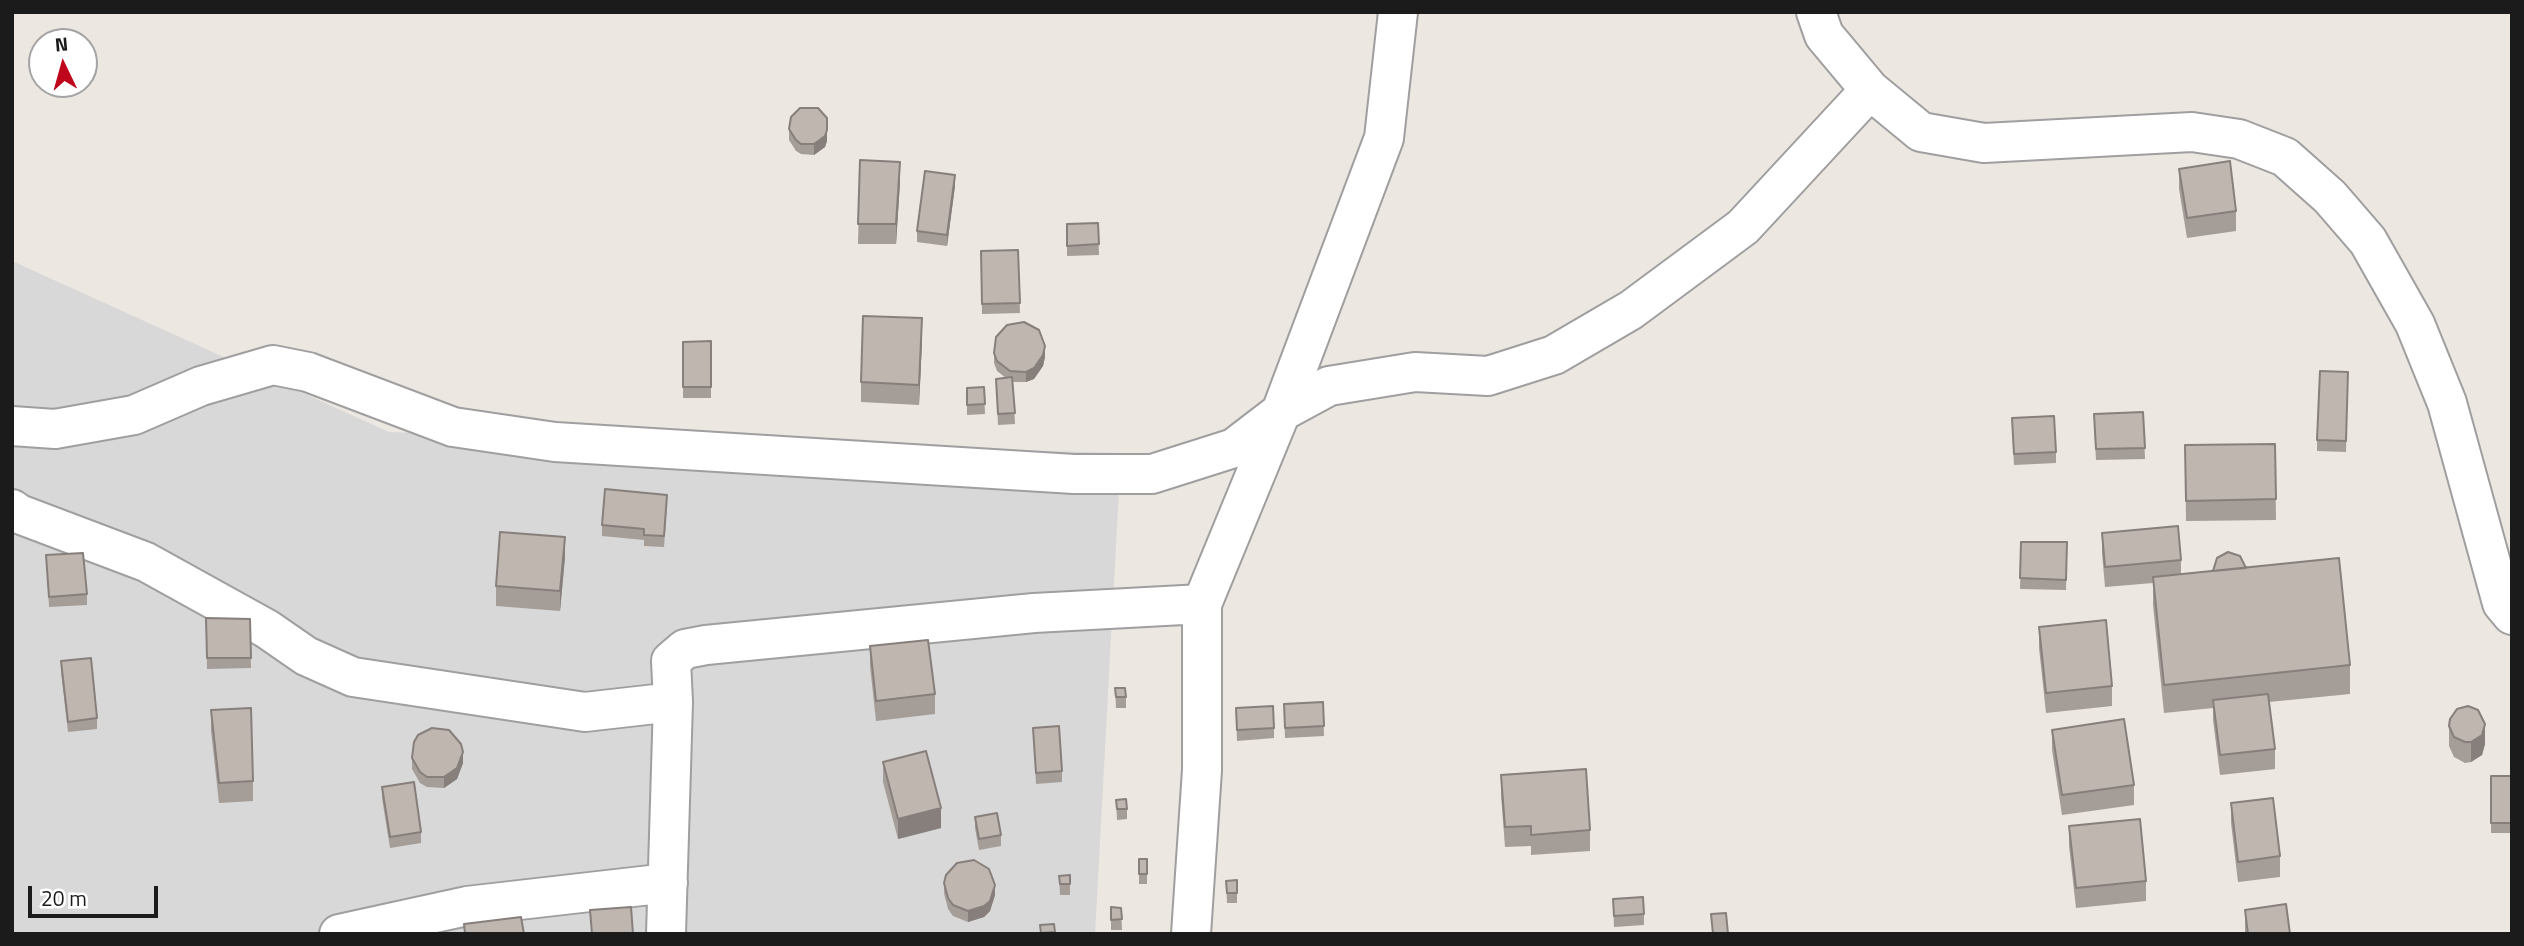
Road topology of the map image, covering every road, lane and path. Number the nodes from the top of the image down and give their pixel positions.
1 (1398, 12) edge
2 (1816, 12) edge
3 (1870, 90) junction
4 (1281, 412) junction
5 (12, 426) edge
6 (12, 509) edge
7 (1202, 604) junction
8 (2512, 615) edge
9 (673, 702) junction
10 (668, 883) junction
11 (339, 934) edge
12 (666, 934) edge
13 (1191, 934) edge

1 - 4 street
2 - 3 street
3 - 4 street
3 - 8 street
4 - 5 street
4 - 7 street
6 - 9 street
7 - 9 street
7 - 13 street
9 - 10 street
10 - 11 street
10 - 12 street

